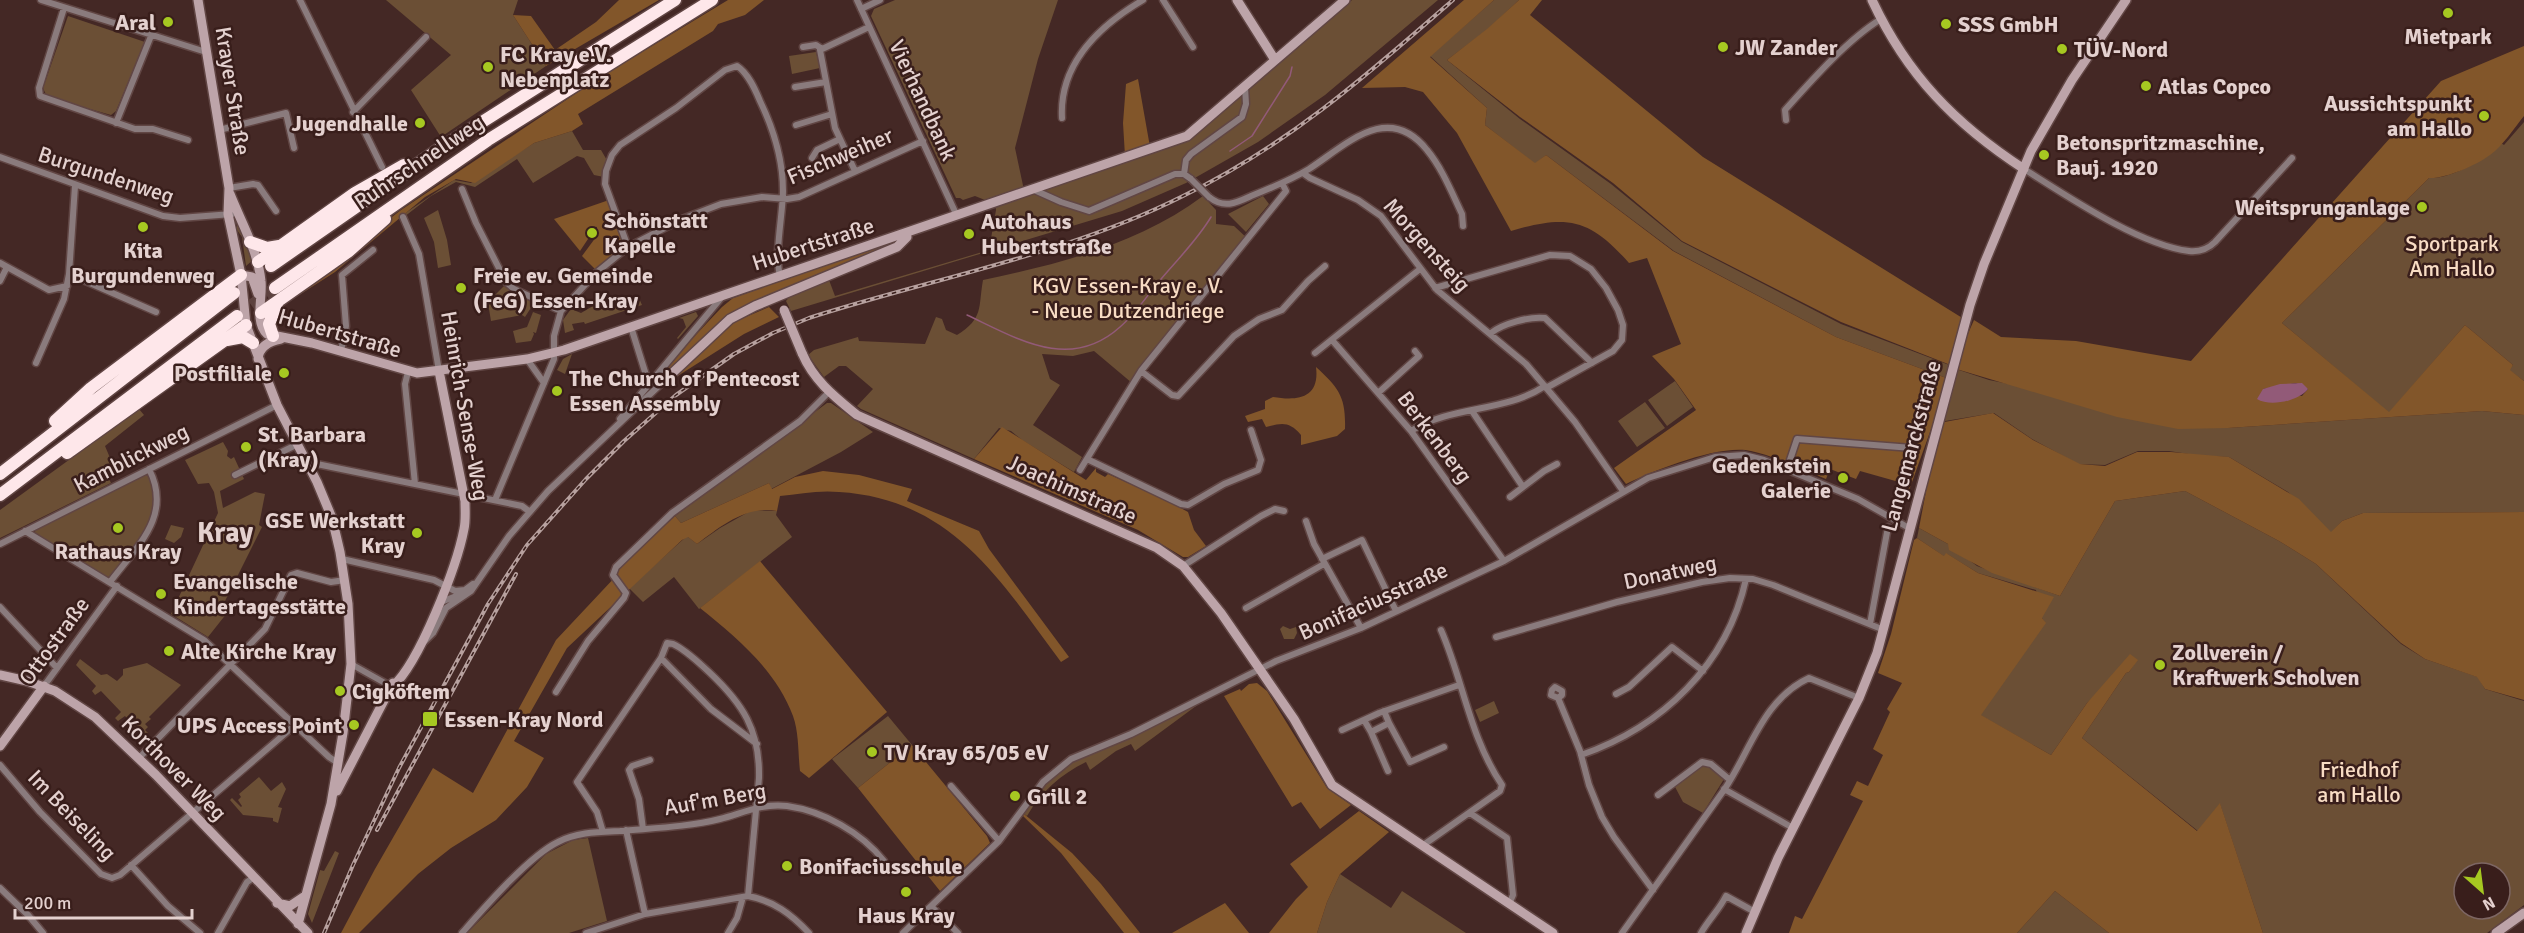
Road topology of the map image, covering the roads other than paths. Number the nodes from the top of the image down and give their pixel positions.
1 (40, 0) edge
2 (198, 0) edge
3 (300, 0) edge
4 (675, 0) edge
5 (712, 0) edge
6 (857, 0) edge
7 (880, 0) edge
8 (1143, 0) edge
9 (1163, 0) edge
10 (1237, 0) edge
11 (1345, 0) edge
12 (1872, 0) edge
13 (2126, 0) edge
14 (64, 8) junction
15 (861, 9) junction
16 (1881, 19) junction
17 (869, 27) junction
18 (151, 36) junction
19 (426, 38) dead end
20 (803, 47) dead end
21 (1193, 47) dead end
22 (822, 49) junction
23 (206, 52) junction
24 (1275, 60) junction
25 (826, 82) junction
26 (795, 87) dead end
27 (1245, 87) junction
28 (353, 112) junction
29 (832, 114) junction
30 (1062, 118) dead end
31 (1786, 120) dead end
32 (116, 123) junction
33 (796, 125) dead end
34 (219, 130) junction
35 (840, 139) junction
36 (188, 140) dead end
37 (923, 141) junction
38 (294, 148) dead end
39 (441, 148) junction
40 (0, 157) edge
41 (812, 158) dead end
42 (2292, 158) dead end
43 (382, 166) dead end
44 (2024, 168) junction
45 (855, 171) junction
46 (1303, 173) junction
47 (1184, 174) junction
48 (1282, 183) junction
49 (75, 186) junction
50 (462, 189) dead end
51 (1032, 189) junction
52 (229, 191) junction
53 (782, 198) junction
54 (276, 211) dead end
55 (233, 214) junction
56 (957, 216) junction
57 (403, 217) dead end
58 (1463, 226) dead end
59 (906, 233) junction
60 (250, 242) junction
61 (282, 244) junction
62 (628, 247) junction
63 (373, 250) dead end
64 (258, 262) junction
65 (0, 263) edge
66 (271, 266) dead end
67 (1325, 266) dead end
68 (7, 267) junction
69 (1420, 269) junction
70 (69, 274) junction
71 (241, 275) junction
72 (780, 275) junction
73 (0, 281) edge
74 (67, 286) junction
75 (1435, 288) junction
76 (234, 292) dead end
77 (277, 294) junction
78 (723, 295) junction
79 (778, 297) junction
80 (244, 302) junction
81 (697, 304) junction
82 (261, 308) junction
83 (561, 311) junction
84 (156, 312) dead end
85 (706, 316) junction
86 (242, 320) junction
87 (631, 327) junction
88 (1491, 333) junction
89 (273, 336) junction
90 (287, 338) junction
91 (1332, 340) junction
92 (253, 343) junction
93 (218, 344) junction
94 (341, 351) junction
95 (1415, 351) dead end
96 (1315, 352) dead end
97 (555, 353) junction
98 (258, 359) junction
99 (527, 359) junction
100 (36, 363) dead end
101 (1592, 363) junction
102 (439, 371) junction
103 (1141, 371) junction
104 (408, 372) junction
105 (652, 380) junction
106 (663, 381) junction
107 (544, 383) junction
108 (1546, 387) junction
109 (829, 392) junction
110 (1378, 393) junction
111 (278, 405) junction
112 (1472, 411) junction
113 (614, 426) junction
114 (1251, 430) dead end
115 (1411, 431) junction
116 (298, 444) junction
117 (1912, 448) dead end
118 (24, 454) junction
119 (1087, 459) junction
120 (307, 462) junction
121 (1557, 464) dead end
122 (149, 469) junction
123 (1787, 469) junction
124 (1080, 470) dead end
125 (0, 474) edge
126 (235, 475) dead end
127 (415, 484) junction
128 (1522, 487) junction
129 (1623, 491) junction
130 (1, 494) edge
131 (463, 494) junction
132 (1510, 497) dead end
133 (495, 500) junction
134 (1284, 511) dead end
135 (530, 512) junction
136 (1306, 521) dead end
137 (1888, 527) dead end
138 (1909, 528) junction
139 (26, 531) junction
140 (0, 544) edge
141 (342, 559) junction
142 (1323, 561) junction
143 (1504, 561) junction
144 (1183, 566) junction
145 (1746, 579) junction
146 (345, 580) junction
147 (110, 582) junction
148 (476, 583) junction
149 (117, 586) junction
150 (445, 586) junction
151 (440, 603) junction
152 (0, 607) edge
153 (1245, 608) dead end
154 (1396, 612) junction
155 (1870, 624) junction
156 (1361, 628) junction
157 (1441, 630) dead end
158 (1884, 630) junction
159 (1496, 637) dead end
160 (420, 644) junction
161 (662, 658) junction
162 (231, 664) junction
163 (351, 664) junction
164 (57, 668) junction
165 (1262, 669) junction
166 (1702, 671) junction
167 (0, 675) edge
168 (44, 686) junction
169 (1459, 686) junction
170 (392, 687) junction
171 (556, 693) dead end
172 (1616, 694) dead end
173 (1558, 698) dead end
174 (1859, 698) junction
175 (1384, 711) junction
176 (1364, 720) junction
177 (1389, 723) junction
178 (295, 725) junction
179 (1342, 730) dead end
180 (343, 732) junction
181 (1371, 732) junction
182 (362, 741) junction
183 (757, 744) junction
184 (0, 746) edge
185 (1444, 747) dead end
186 (1581, 755) junction
187 (139, 758) junction
188 (650, 760) dead end
189 (0, 765) edge
190 (339, 766) junction
191 (1388, 771) dead end
192 (1732, 777) junction
193 (951, 786) dead end
194 (1724, 789) junction
195 (1658, 795) dead end
196 (331, 804) junction
197 (755, 807) junction
198 (191, 812) junction
199 (1470, 813) junction
200 (1793, 828) junction
201 (643, 829) junction
202 (626, 830) junction
203 (603, 832) junction
204 (999, 841) junction
205 (1422, 846) junction
206 (885, 861) dead end
207 (131, 865) junction
208 (252, 878) junction
209 (0, 888) edge
210 (1653, 890) junction
211 (306, 895) junction
212 (745, 897) junction
213 (277, 903) junction
214 (1509, 904) junction
215 (931, 906) junction
216 (1755, 912) junction
217 (645, 914) junction
218 (2523, 915) edge
219 (297, 924) junction
220 (806, 932) edge
221 (43, 933) edge
222 (200, 933) edge
223 (218, 933) edge
224 (308, 933) edge
225 (462, 933) edge
226 (586, 933) edge
227 (728, 933) edge
228 (903, 933) edge
229 (958, 933) edge
230 (1553, 933) edge
231 (1622, 933) edge
232 (1701, 933) edge
233 (1746, 933) edge
234 (2496, 933) edge

1 - 14 street
2 - 23 street, Krayer Straße
3 - 28 street
4 - 39 highway, Ruhrschnellweg
5 - 77 highway, Ruhrschnellweg
6 - 15 street, Vierhandbank
7 - 15 street
8 - 30 street
9 - 21 street
10 - 24 street
11 - 24 street, Hubertstraße
12 - 16 street
13 - 44 street, Langemarckstraße
14 - 18 street
14 - 32 street
15 - 17 street, Vierhandbank
16 - 31 street
16 - 44 street
17 - 22 street
17 - 37 street, Vierhandbank
18 - 23 street
18 - 32 street
19 - 28 street
20 - 22 street
22 - 25 street
23 - 34 street, Krayer Straße
24 - 27 street, Hubertstraße
25 - 26 street
25 - 29 street
27 - 47 street
27 - 51 street, Hubertstraße
28 - 43 street
29 - 33 street
29 - 35 street
32 - 36 street
34 - 38 street
34 - 52 street, Krayer Straße
35 - 41 street
35 - 45 street
37 - 45 street, Fischweiher
37 - 56 street, Vierhandbank
39 - 61 highway
39 - 66 highway, Ruhrschnellweg
40 - 49 street, Burgundenweg
42 - 44 street
44 - 138 street, Langemarckstraße
45 - 53 street, Fischweiher
46 - 48 street
46 - 58 street
46 - 69 street, Morgensteig
47 - 48 street, bridge
47 - 51 street
48 - 103 street
49 - 55 street, Burgundenweg
49 - 70 street
50 - 83 street
51 - 56 street, Hubertstraße
52 - 54 street, Krayer Straße
52 - 55 street, Krayer Straße
53 - 62 street, Fischweiher
53 - 62 street
53 - 72 street
55 - 60 street, Krayer Straße
55 - 71 street, Krayer Straße
56 - 59 street, Hubertstraße
57 - 102 street, Heinrich-Sense-Weg
59 - 72 street, Hubertstraße
59 - 79 street
60 - 61 highway
60 - 64 street, Krayer Straße
61 - 64 highway
62 - 83 street, Fischweiher
63 - 94 street
64 - 71 street
64 - 82 street, Krayer Straße
65 - 68 street
67 - 103 street
68 - 73 street
68 - 74 street
69 - 75 street, Morgensteig
69 - 91 street
70 - 74 street
70 - 84 street
71 - 80 street, Krayer Straße
71 - 82 street
71 - 118 highway
72 - 78 street, Hubertstraße
74 - 100 street
75 - 88 street, Morgensteig
75 - 101 street
76 - 118 highway
77 - 82 highway, Ruhrschnellweg
77 - 89 highway
78 - 81 street, Hubertstraße
78 - 85 street
79 - 106 street
79 - 109 street, Joachimstraße, bridge
80 - 82 street
80 - 86 street, Krayer Straße
81 - 85 street
81 - 87 street, Hubertstraße
82 - 86 street
82 - 89 street, Hubertstraße
83 - 97 street, Fischweiher
85 - 105 street
86 - 92 street, Krayer Straße
86 - 93 highway
86 - 130 highway
87 - 97 street, Hubertstraße
87 - 105 street
88 - 101 street
88 - 108 street, Morgensteig
89 - 90 street, Hubertstraße
90 - 94 street, Hubertstraße
90 - 98 street
91 - 96 street
91 - 110 street, Berkenberg
92 - 93 highway
92 - 98 street, Krayer Straße
93 - 130 highway
94 - 104 street, Hubertstraße
95 - 110 street
97 - 99 street, Hubertstraße
97 - 107 street, Fischweiher
98 - 111 street, Krayer Straße
99 - 102 street, Hubertstraße
99 - 107 street
101 - 108 street
102 - 104 street, Hubertstraße
102 - 131 street, Heinrich-Sense-Weg
103 - 119 street
104 - 127 street
105 - 106 street
105 - 113 street
106 - 113 street
107 - 133 street, Fischweiher
108 - 112 street
108 - 129 street, Morgensteig
109 - 144 street, Joachimstraße
109 - 171 street
110 - 115 street, Berkenberg
111 - 116 street, Krayer Straße
111 - 122 street, Kamblickweg
112 - 115 street
112 - 128 street
113 - 135 street
114 - 119 street
115 - 143 street, Berkenberg
116 - 120 street, Krayer Straße
116 - 126 street
117 - 123 street
118 - 125 highway
119 - 124 street
120 - 127 street
120 - 141 street, Krayer Straße
121 - 128 street
122 - 139 street, Kamblickweg
122 - 147 street, Ottostraße
123 - 129 street, Bonifaciusstraße
123 - 138 street, Bonifaciusstraße
127 - 131 street
128 - 132 street
129 - 143 street, Bonifaciusstraße
131 - 133 street
131 - 150 street, Heinrich-Sense-Weg
133 - 135 street
134 - 144 street
135 - 148 street
136 - 142 street
137 - 155 street, Langemarckstraße
138 - 158 street, Langemarckstraße
139 - 140 street, Kamblickweg
139 - 147 street
141 - 146 street, Krayer Straße
141 - 150 street
142 - 153 street
142 - 154 street
142 - 156 street
143 - 154 street, Bonifaciusstraße
144 - 165 street, Joachimstraße
145 - 155 street, Donatweg
145 - 159 street, Donatweg
145 - 166 street
146 - 162 street
146 - 163 street, Krayer Straße
147 - 149 street
148 - 150 street
148 - 151 street
148 - 160 street, Heinrich-Sense-Weg
149 - 162 street
149 - 164 street, Ottostraße
150 - 151 street, Heinrich-Sense-Weg
151 - 160 street, Heinrich-Sense-Weg
151 - 170 street, Heinrich-Sense-Weg
152 - 164 street
154 - 156 street, Bonifaciusstraße
155 - 158 street, Donatweg
156 - 165 street, Bonifaciusstraße
157 - 169 street
158 - 174 street, Langemarckstraße
160 - 170 street, Heinrich-Sense-Weg
161 - 183 street
161 - 183 street
161 - 203 street
162 - 178 street
162 - 187 street
163 - 170 street
163 - 180 street, Krayer Straße
164 - 168 street, Ottostraße
165 - 204 street, Bonifaciusstraße
165 - 205 street, Joachimstraße
166 - 172 street
166 - 186 street
167 - 168 street, Korthover Weg
168 - 184 street, Ottostraße
168 - 187 street, Korthover Weg
169 - 175 street
169 - 199 street
170 - 182 street, Heinrich-Sense-Weg
173 - 186 street
174 - 192 street
174 - 200 street, Langemarckstraße
175 - 176 street
175 - 177 street
176 - 179 street
176 - 181 street
177 - 181 street
177 - 185 street
178 - 190 street
178 - 198 street
180 - 182 street
180 - 190 street, Krayer Straße
181 - 191 street
182 - 190 street, Heinrich-Sense-Weg
182 - 196 street, Heinrich-Sense-Weg
183 - 197 street
186 - 210 street
187 - 198 street, Korthover Weg
188 - 201 street, Auf'm Berg
189 - 207 street, Im Beiseling
190 - 196 street, Krayer Straße
192 - 194 street
192 - 195 street
193 - 204 street
194 - 200 street
194 - 210 street
196 - 211 street, Krayer Straße
197 - 201 street, Auf'm Berg
197 - 206 street, Auf'm Berg
197 - 212 street
198 - 207 street
198 - 208 street, Korthover Weg
199 - 205 street
199 - 214 street
200 - 216 street, Langemarckstraße
201 - 202 street, Auf'm Berg
202 - 203 street, Auf'm Berg
202 - 217 street
203 - 225 street, Auf'm Berg
204 - 215 street, Bonifaciusstraße
205 - 214 street, Joachimstraße
207 - 222 street, Im Beiseling
208 - 213 street, Korthover Weg
208 - 223 street
209 - 221 street
210 - 231 street
211 - 213 street
211 - 219 street, Krayer Straße
212 - 217 street
212 - 220 street
212 - 227 street
213 - 219 street, Korthover Weg
214 - 230 street, Joachimstraße
215 - 228 street, Bonifaciusstraße
215 - 229 street
216 - 232 street
216 - 233 street, Langemarckstraße
217 - 226 street
218 - 234 street
219 - 224 street, Korthover Weg

